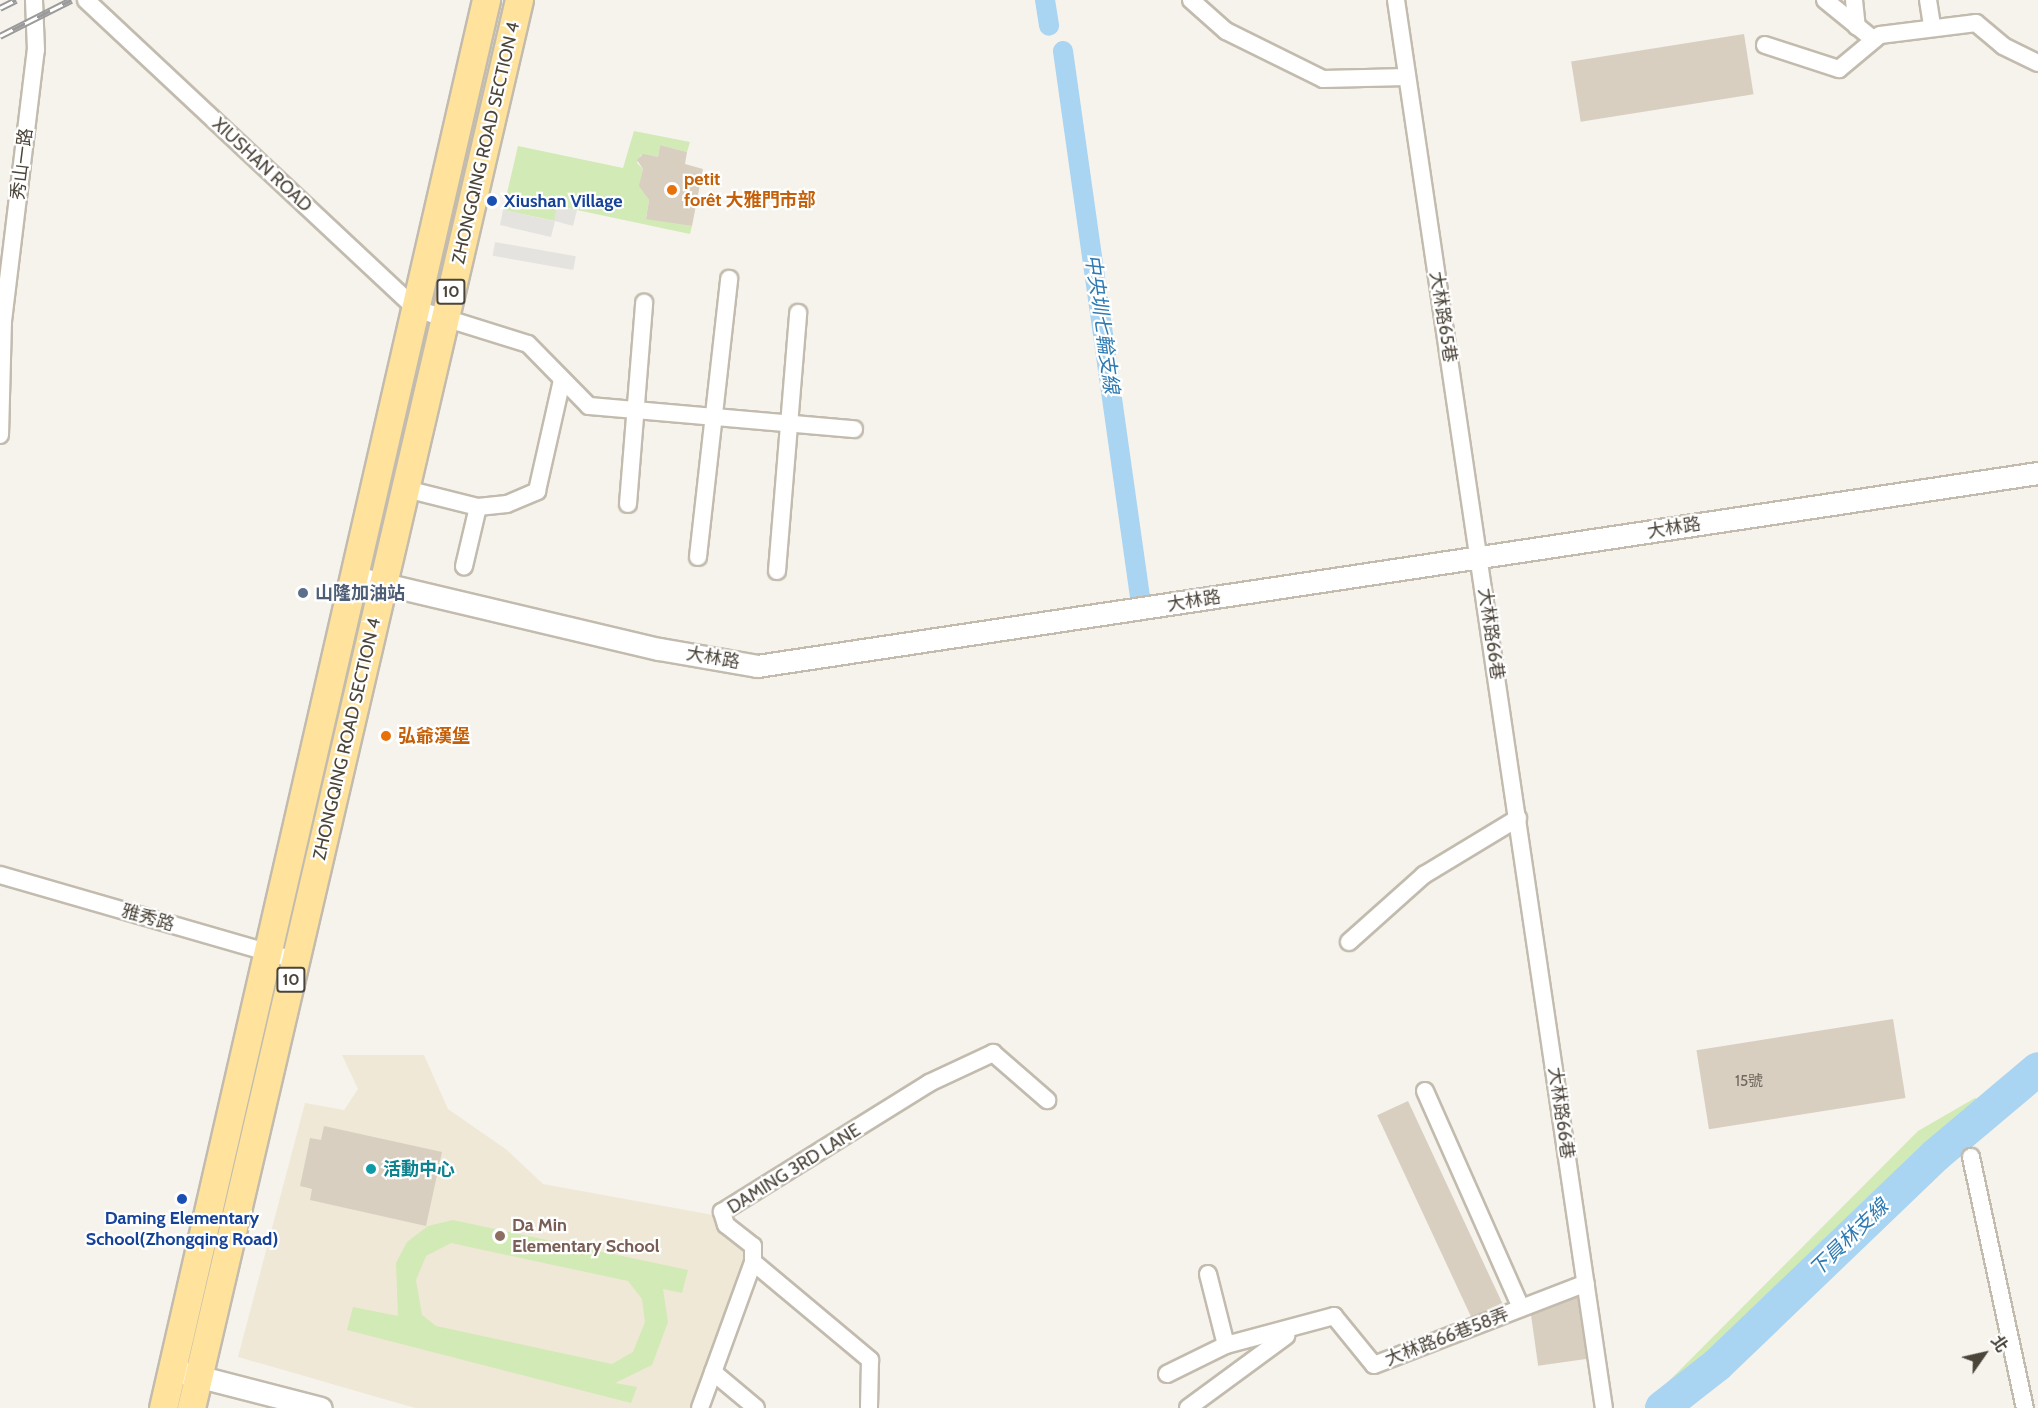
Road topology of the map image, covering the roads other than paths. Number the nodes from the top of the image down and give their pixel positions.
1 (34, 0) edge
2 (86, 0) edge
3 (486, 0) edge
4 (519, 0) edge
5 (1191, 0) edge
6 (1396, 0) edge
7 (1825, 0) edge
8 (1854, 0) edge
9 (1928, 0) edge
10 (1932, 26) junction
11 (1857, 27) junction
12 (1874, 40) junction
13 (1765, 45) dead end
14 (2038, 63) edge
15 (1407, 77) junction
16 (729, 279) dead end
17 (644, 303) dead end
18 (416, 309) junction
19 (798, 313) dead end
20 (445, 318) junction
21 (562, 380) junction
22 (636, 410) junction
23 (714, 417) junction
24 (789, 423) junction
25 (854, 429) dead end
26 (0, 435) edge
27 (2038, 473) edge
28 (406, 489) junction
29 (628, 504) dead end
30 (478, 507) junction
31 (698, 557) dead end
32 (1479, 557) junction
33 (464, 566) dead end
34 (777, 571) dead end
35 (354, 577) junction
36 (383, 584) junction
37 (1518, 818) junction
38 (0, 875) edge
39 (1349, 942) dead end
40 (268, 952) junction
41 (295, 960) junction
42 (1425, 1091) dead end
43 (1047, 1100) dead end
44 (1971, 1157) dead end
45 (753, 1262) junction
46 (1208, 1274) dead end
47 (1586, 1283) junction
48 (1521, 1308) junction
49 (1293, 1331) junction
50 (1226, 1345) junction
51 (172, 1369) junction
52 (713, 1372) junction
53 (1167, 1374) dead end
54 (198, 1376) junction
55 (163, 1408) edge
56 (191, 1408) edge
57 (321, 1408) edge
58 (700, 1408) edge
59 (756, 1408) edge
60 (869, 1408) edge
61 (1188, 1408) edge
62 (1604, 1408) edge
63 (2025, 1408) edge

1 - 26 street, 秀山一路
2 - 18 street, XIUSHAN ROAD
3 - 18 main road, ZHONGQING ROAD SECTION 4 / 10
4 - 20 main road, ZHONGQING ROAD SECTION 4 / 10
5 - 15 street
6 - 15 street, 大林路65巷
7 - 11 street
8 - 11 street
9 - 10 street
10 - 12 street
10 - 14 street
11 - 12 street
12 - 13 street
15 - 32 street, 大林路65巷
16 - 23 street
17 - 22 street
18 - 20 street, XIUSHAN ROAD
18 - 35 main road, ZHONGQING ROAD SECTION 4 / 10
19 - 24 street
20 - 21 street, XIUSHAN ROAD
20 - 28 main road, ZHONGQING ROAD SECTION 4 / 10
21 - 22 street, XIUSHAN ROAD
21 - 30 street
22 - 23 street, XIUSHAN ROAD
22 - 29 street
23 - 24 street, XIUSHAN ROAD
23 - 31 street
24 - 25 street, XIUSHAN ROAD
24 - 34 street
27 - 32 street, 大林路
28 - 30 street
28 - 36 main road, ZHONGQING ROAD SECTION 4 / 10
30 - 33 street
32 - 36 street, 大林路
32 - 37 street, 大林路66巷
35 - 36 street, 大林路
35 - 40 main road, ZHONGQING ROAD SECTION 4 / 10
36 - 41 main road, ZHONGQING ROAD SECTION 4 / 10
37 - 39 street
37 - 47 street, 大林路66巷
38 - 40 street, 雅秀路
40 - 41 street, 雅秀路
40 - 51 main road, ZHONGQING ROAD SECTION 4 / 10
41 - 54 main road, ZHONGQING ROAD SECTION 4 / 10
42 - 48 street, 大林路66巷58弄
43 - 45 street, DAMING 3RD LANE
44 - 63 street
45 - 52 street
45 - 60 street
46 - 50 street
47 - 48 street, 大林路66巷58弄
47 - 62 street, 大林路66巷
48 - 49 street, 大林路66巷58弄
49 - 50 street, 大林路66巷58弄
49 - 61 street, 大林路66巷58弄
50 - 53 street, 大林路66巷58弄
51 - 54 street
51 - 55 main road, ZHONGQING ROAD SECTION 4 / 10
52 - 58 street
52 - 59 street
54 - 56 main road, ZHONGQING ROAD SECTION 4 / 10
54 - 57 street

